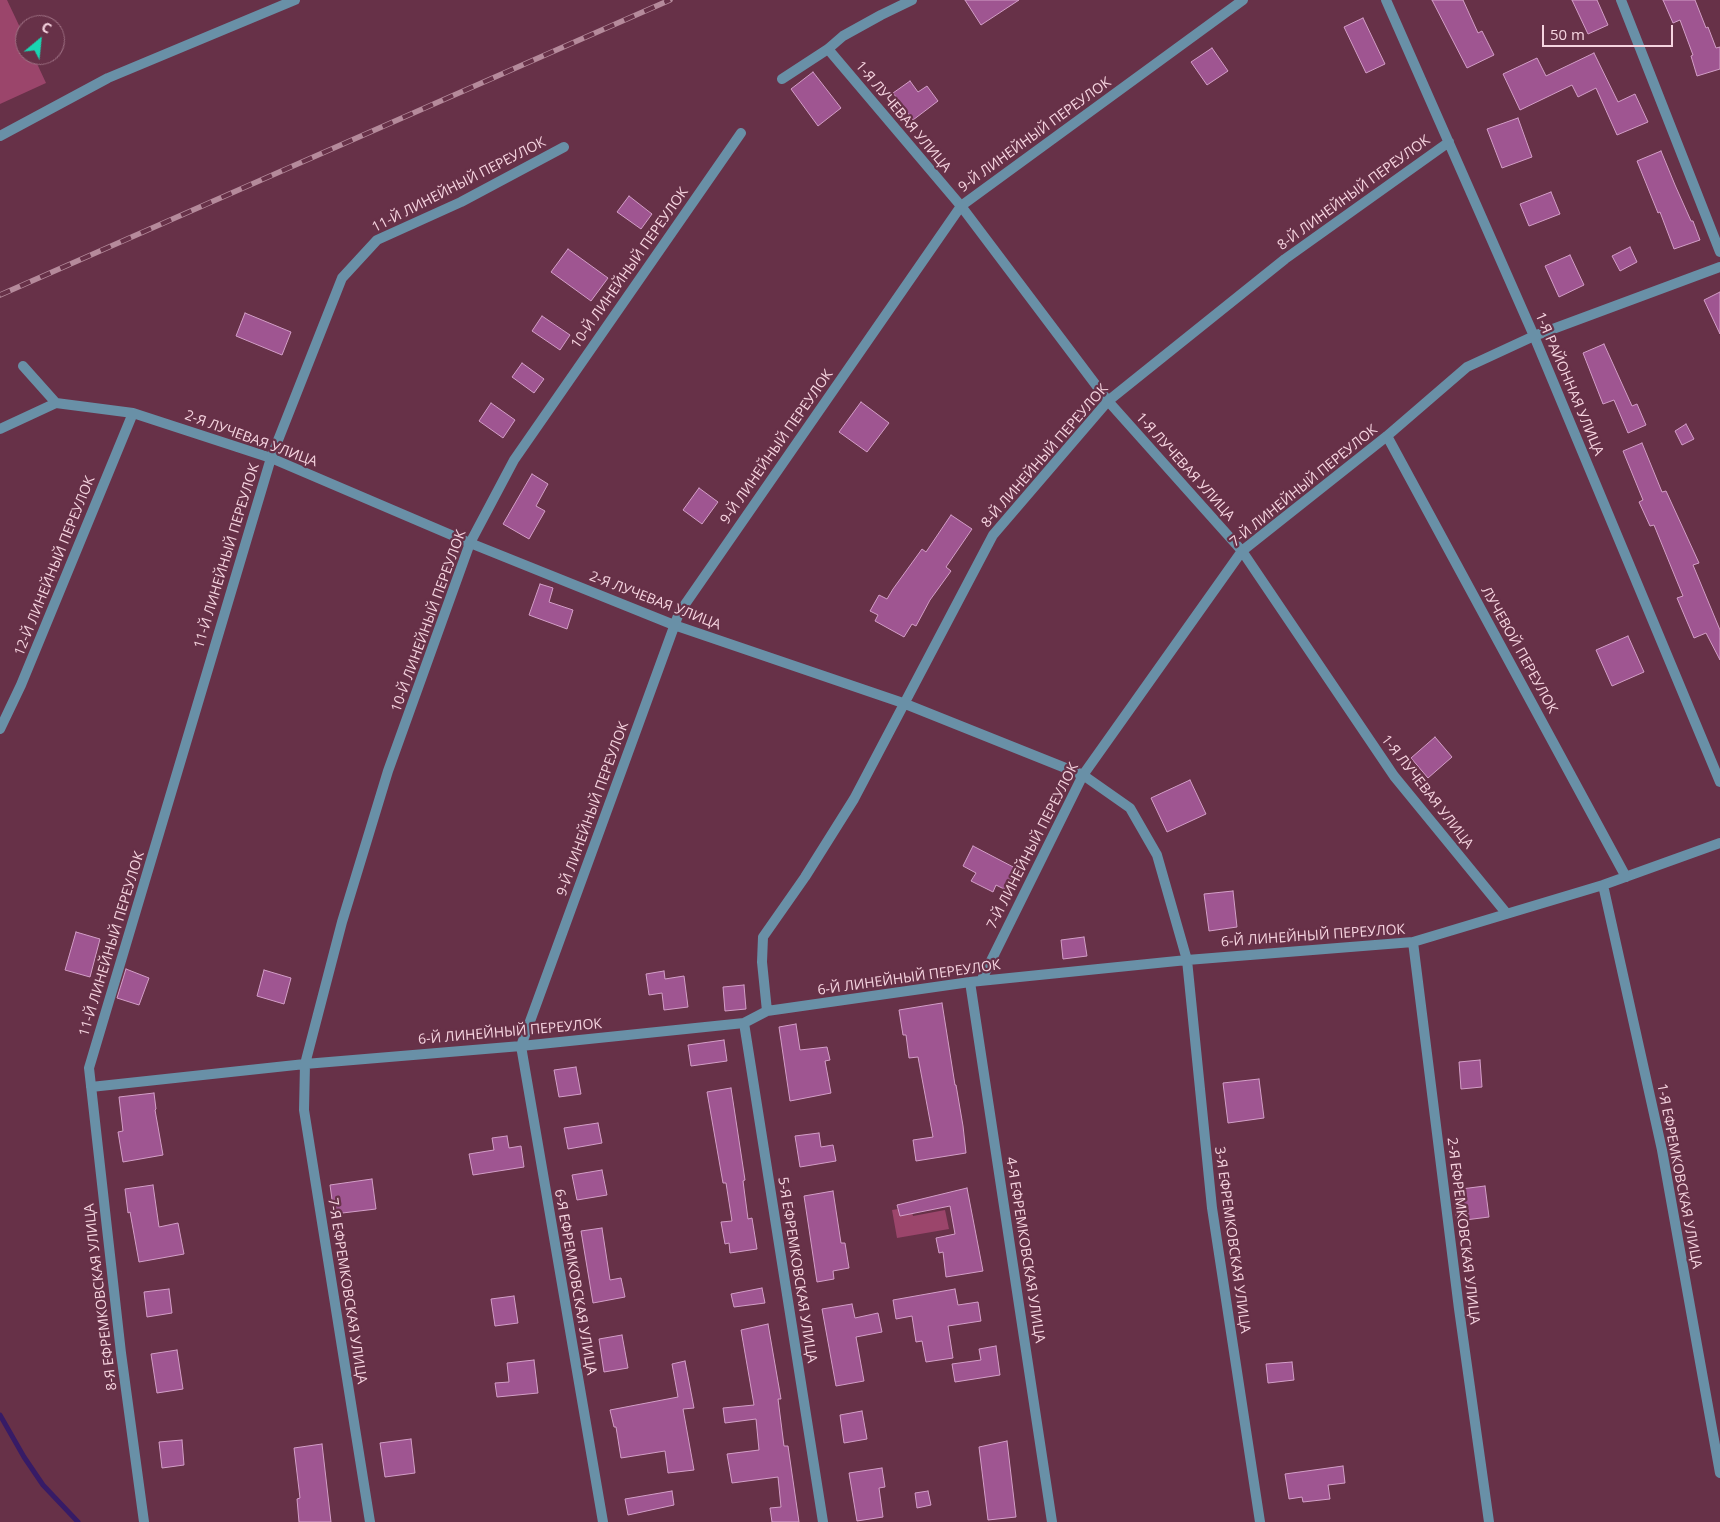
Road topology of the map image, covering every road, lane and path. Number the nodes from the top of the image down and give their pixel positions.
1 (295, 0) edge
2 (912, 0) edge
3 (1242, 0) edge
4 (1386, 0) edge
5 (1621, 0) edge
6 (828, 48) junction
7 (782, 79) dead end
8 (741, 133) dead end
9 (0, 136) edge
10 (1449, 142) junction
11 (564, 147) dead end
12 (961, 206) junction
13 (1720, 252) edge
14 (1720, 267) edge
15 (1534, 336) junction
16 (23, 366) dead end
17 (1108, 401) junction
18 (56, 403) junction
19 (133, 413) junction
20 (0, 429) edge
21 (1387, 436) junction
22 (271, 458) junction
23 (470, 543) junction
24 (1242, 551) junction
25 (674, 625) junction
26 (904, 703) junction
27 (0, 729) edge
28 (1083, 775) junction
29 (1720, 782) edge
30 (1720, 843) edge
31 (1626, 877) junction
32 (1603, 885) junction
33 (1508, 914) junction
34 (1413, 942) junction
35 (1187, 960) junction
36 (981, 981) junction
37 (970, 982) junction
38 (767, 1011) junction
39 (744, 1023) junction
40 (521, 1046) junction
41 (304, 1064) junction
42 (89, 1068) joint
43 (91, 1087) junction
44 (1720, 1473) edge
45 (144, 1522) edge
46 (370, 1522) edge
47 (602, 1522) edge
48 (823, 1522) edge
49 (1052, 1522) edge
50 (1260, 1522) edge
51 (1489, 1522) edge

1 - 9 street
2 - 6 street
3 - 12 street, 9-Й ЛИНЕЙНЫЙ ПЕРЕУЛОК
4 - 10 street, 1-Я РАЙОННАЯ УЛИЦА
5 - 13 street
6 - 7 street
6 - 12 street, 1-Я ЛУЧЕВАЯ УЛИЦА
8 - 23 street, 10-Й ЛИНЕЙНЫЙ ПЕРЕУЛОК
10 - 15 street, 1-Я РАЙОННАЯ УЛИЦА
10 - 17 street, 8-Й ЛИНЕЙНЫЙ ПЕРЕУЛОК
11 - 22 street, 11-Й ЛИНЕЙНЫЙ ПЕРЕУЛОК
12 - 17 street, 1-Я ЛУЧЕВАЯ УЛИЦА
12 - 25 street, 9-Й ЛИНЕЙНЫЙ ПЕРЕУЛОК
14 - 15 street, 7-Й ЛИНЕЙНЫЙ ПЕРЕУЛОК
15 - 21 street, 7-Й ЛИНЕЙНЫЙ ПЕРЕУЛОК
15 - 29 street, 1-Я РАЙОННАЯ УЛИЦА
16 - 18 street
17 - 24 street, 1-Я ЛУЧЕВАЯ УЛИЦА
17 - 26 street, 8-Й ЛИНЕЙНЫЙ ПЕРЕУЛОК
18 - 19 street, 2-Я ЛУЧЕВАЯ УЛИЦА
18 - 20 street
19 - 22 street, 2-Я ЛУЧЕВАЯ УЛИЦА
19 - 27 street, 12-Й ЛИНЕЙНЫЙ ПЕРЕУЛОК
21 - 24 street, 7-Й ЛИНЕЙНЫЙ ПЕРЕУЛОК
21 - 31 street, ЛУЧЕВОЙ ПЕРЕУЛОК
22 - 23 street, 2-Я ЛУЧЕВАЯ УЛИЦА
22 - 42 street, 11-Й ЛИНЕЙНЫЙ ПЕРЕУЛОК
23 - 25 street, 2-Я ЛУЧЕВАЯ УЛИЦА
23 - 41 street, 10-Й ЛИНЕЙНЫЙ ПЕРЕУЛОК
24 - 28 street, 7-Й ЛИНЕЙНЫЙ ПЕРЕУЛОК
24 - 33 street, 1-Я ЛУЧЕВАЯ УЛИЦА
25 - 26 street, 2-Я ЛУЧЕВАЯ УЛИЦА
25 - 40 street, 9-Й ЛИНЕЙНЫЙ ПЕРЕУЛОК
26 - 28 street, 2-Я ЛУЧЕВАЯ УЛИЦА
26 - 38 street, 8-Й ЛИНЕЙНЫЙ ПЕРЕУЛОК
28 - 35 street, 2-Я ЛУЧЕВАЯ УЛИЦА
28 - 36 street, 7-Й ЛИНЕЙНЫЙ ПЕРЕУЛОК
30 - 31 street, 6-Й ЛИНЕЙНЫЙ ПЕРЕУЛОК
31 - 32 street, 6-Й ЛИНЕЙНЫЙ ПЕРЕУЛОК
32 - 33 street, 6-Й ЛИНЕЙНЫЙ ПЕРЕУЛОК
32 - 44 street, 1-Я ЕФРЕМКОВСКАЯ УЛИЦА
33 - 34 street, 6-Й ЛИНЕЙНЫЙ ПЕРЕУЛОК
34 - 35 street, 6-Й ЛИНЕЙНЫЙ ПЕРЕУЛОК
34 - 51 street, 2-Я ЕФРЕМКОВСКАЯ УЛИЦА
35 - 36 street, 6-Й ЛИНЕЙНЫЙ ПЕРЕУЛОК
35 - 50 street, 3-Я ЕФРЕМКОВСКАЯ УЛИЦА
36 - 37 street, 6-Й ЛИНЕЙНЫЙ ПЕРЕУЛОК
37 - 38 street, 6-Й ЛИНЕЙНЫЙ ПЕРЕУЛОК
37 - 49 street, 4-Я ЕФРЕМКОВСКАЯ УЛИЦА
38 - 39 street, 6-Й ЛИНЕЙНЫЙ ПЕРЕУЛОК
39 - 40 street, 6-Й ЛИНЕЙНЫЙ ПЕРЕУЛОК
39 - 48 street, 5-Я ЕФРЕМКОВСКАЯ УЛИЦА
40 - 41 street, 6-Й ЛИНЕЙНЫЙ ПЕРЕУЛОК
40 - 47 street, 6-Я ЕФРЕМКОВСКАЯ УЛИЦА
41 - 43 street, 6-Й ЛИНЕЙНЫЙ ПЕРЕУЛОК
41 - 46 street, 7-Я ЕФРЕМКОВСКАЯ УЛИЦА
42 - 43 street, 8-Я ЕФРЕМКОВСКАЯ УЛИЦА
43 - 45 street, 8-Я ЕФРЕМКОВСКАЯ УЛИЦА

